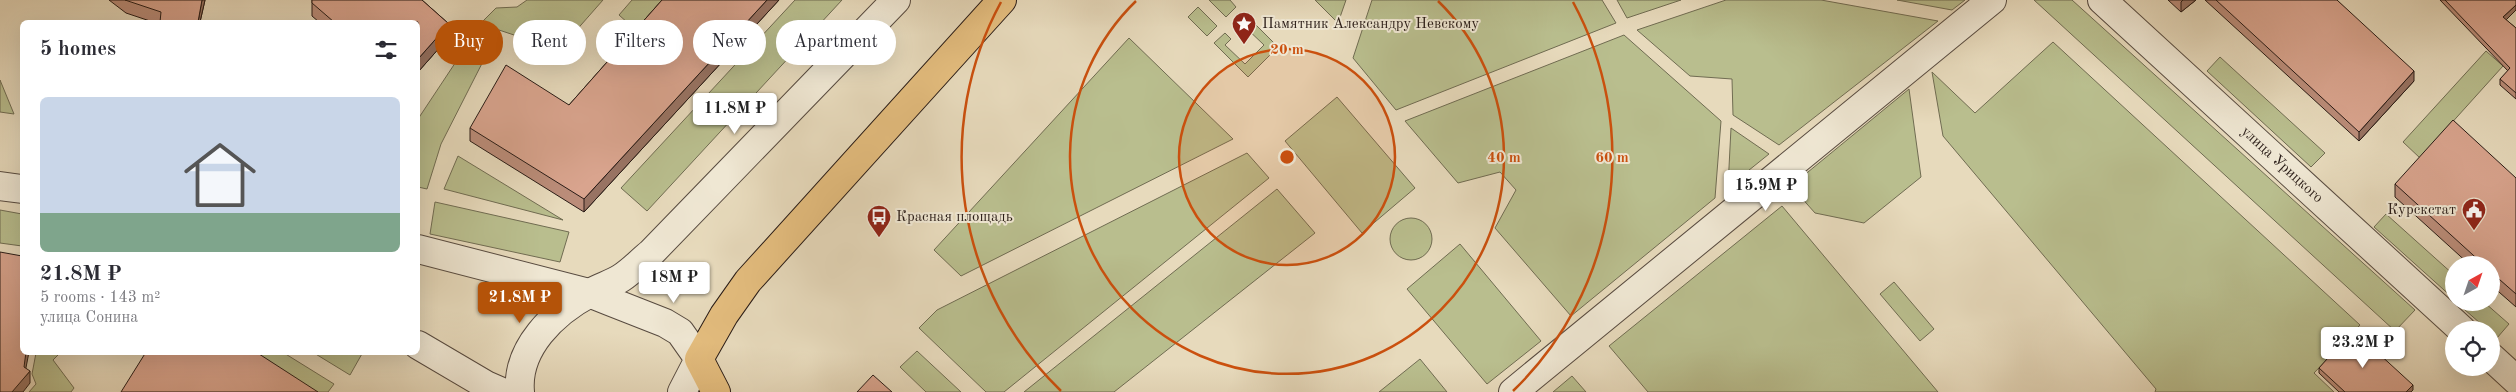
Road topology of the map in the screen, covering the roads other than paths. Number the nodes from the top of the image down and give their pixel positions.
1 (896, 0) edge
2 (1002, 0) edge
3 (1992, 0) edge
4 (2102, 0) edge
5 (0, 186) edge
6 (20, 190) edge
7 (420, 250) edge
8 (589, 293) junction
9 (2452, 321) edge
10 (420, 346) edge
11 (699, 359) junction
12 (2500, 365) edge
13 (2516, 380) edge
14 (502, 392) edge
15 (520, 392) edge
16 (682, 392) edge
17 (716, 392) edge
18 (1513, 392) edge

1 - 8 street
2 - 11 main road
3 - 18 street
4 - 9 street, улица Урицкого
5 - 6 street
7 - 8 street
8 - 11 street
8 - 15 street
10 - 14 street
11 - 16 street
11 - 17 main road
12 - 13 street

